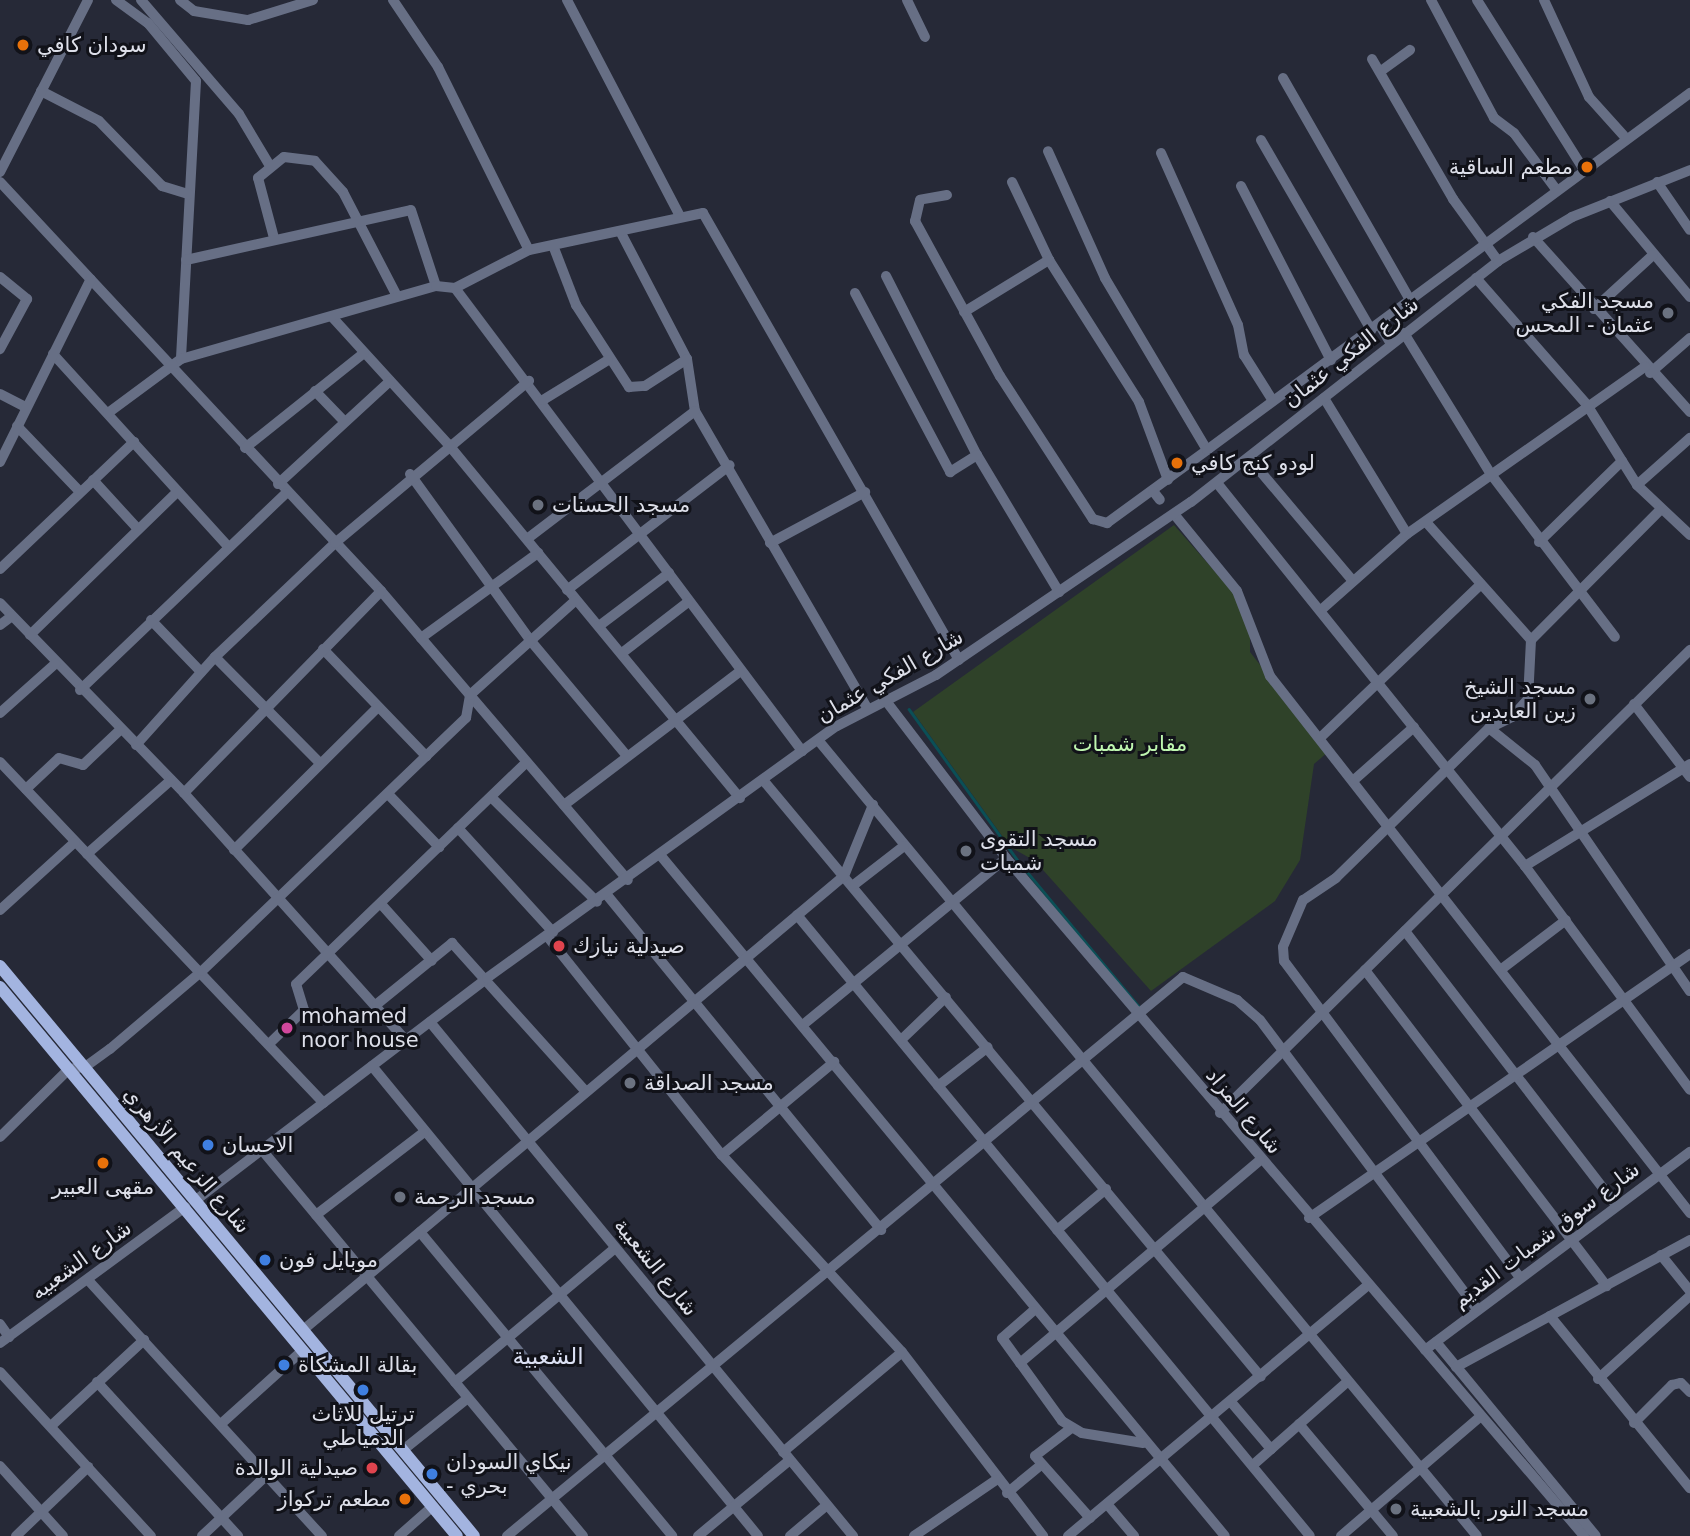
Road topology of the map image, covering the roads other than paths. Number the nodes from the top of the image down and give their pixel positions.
1 (88, 0) edge
2 (116, 0) edge
3 (141, 0) edge
4 (180, 0) edge
5 (313, 0) edge
6 (393, 0) edge
7 (567, 0) edge
8 (907, 0) edge
9 (1431, 0) edge
10 (1477, 0) edge
11 (1544, 0) edge
12 (292, 3) edge
13 (925, 37) dead end
14 (1410, 50) dead end
15 (1372, 58) dead end
16 (1381, 71) junction
17 (1283, 78) dead end
18 (41, 91) junction
19 (1690, 93) edge
20 (1624, 136) junction
21 (1261, 140) dead end
22 (1048, 150) dead end
23 (1161, 153) dead end
24 (270, 166) junction
25 (1583, 168) junction
26 (1690, 170) edge
27 (0, 172) edge
28 (1657, 181) junction
29 (0, 182) edge
30 (1012, 182) dead end
31 (1241, 187) dead end
32 (1555, 188) junction
33 (189, 194) junction
34 (947, 195) dead end
35 (1611, 201) junction
36 (680, 216) junction
37 (355, 220) junction
38 (1690, 230) edge
39 (621, 233) junction
40 (1533, 237) junction
41 (274, 238) junction
42 (1486, 242) junction
43 (554, 248) junction
44 (529, 250) junction
45 (1653, 255) junction
46 (186, 260) junction
47 (1049, 260) junction
48 (1497, 261) junction
49 (886, 276) dead end
50 (0, 277) edge
51 (1476, 278) junction
52 (91, 279) junction
53 (436, 286) junction
54 (454, 288) junction
55 (855, 293) dead end
56 (397, 296) junction
57 (1690, 297) edge
58 (1410, 300) junction
59 (1594, 309) junction
60 (964, 312) junction
61 (333, 317) junction
62 (1375, 327) junction
63 (1404, 334) junction
64 (1690, 338) edge
65 (1391, 344) junction
66 (0, 349) edge
67 (365, 353) junction
68 (52, 354) junction
69 (181, 359) junction
70 (687, 359) junction
71 (608, 360) junction
72 (1331, 360) junction
73 (170, 364) junction
74 (1648, 370) junction
75 (390, 381) junction
76 (529, 381) junction
77 (315, 391) junction
78 (0, 394) edge
79 (1324, 398) junction
80 (543, 400) junction
81 (1273, 401) junction
82 (1587, 405) junction
83 (25, 407) junction
84 (695, 411) junction
85 (1690, 412) edge
86 (108, 413) junction
87 (344, 421) junction
88 (18, 426) junction
89 (1690, 438) edge
90 (134, 442) junction
91 (448, 444) junction
92 (245, 447) junction
93 (1207, 450) junction
94 (977, 455) junction
95 (1249, 458) junction
96 (1622, 461) junction
97 (0, 462) edge
98 (730, 466) junction
99 (1490, 473) junction
100 (410, 474) junction
101 (93, 480) junction
102 (1168, 480) junction
103 (601, 482) junction
104 (1217, 483) junction
105 (278, 484) junction
106 (1637, 485) junction
107 (178, 491) junction
108 (1153, 491) junction
109 (80, 492) junction
110 (865, 492) junction
111 (286, 493) junction
112 (1160, 500) dead end
113 (1659, 511) junction
114 (1174, 514) junction
115 (1426, 522) junction
116 (137, 528) junction
117 (1408, 534) junction
118 (642, 535) junction
119 (1690, 535) edge
120 (527, 539) junction
121 (1539, 542) junction
122 (335, 543) junction
123 (770, 543) junction
124 (228, 545) junction
125 (538, 553) junction
126 (0, 569) edge
127 (669, 573) junction
128 (1353, 581) junction
129 (1481, 584) junction
130 (494, 587) junction
131 (568, 590) junction
132 (381, 591) junction
133 (1059, 592) junction
134 (1579, 594) junction
135 (576, 600) junction
136 (688, 602) junction
137 (0, 603) edge
138 (1321, 610) junction
139 (12, 616) junction
140 (151, 620) junction
141 (0, 625) edge
142 (599, 626) junction
143 (30, 635) junction
144 (1615, 637) dead end
145 (421, 638) junction
146 (1531, 639) junction
147 (530, 640) junction
148 (323, 649) junction
149 (1690, 650) edge
150 (622, 653) junction
151 (215, 657) junction
152 (959, 660) junction
153 (55, 664) junction
154 (201, 672) junction
155 (738, 672) junction
156 (1379, 684) junction
157 (80, 690) junction
158 (470, 695) junction
159 (886, 701) junction
160 (1634, 704) junction
161 (264, 706) junction
162 (378, 707) junction
163 (867, 708) junction
164 (0, 713) edge
165 (677, 719) junction
166 (1414, 727) junction
167 (1489, 728) junction
168 (119, 731) junction
169 (1321, 737) junction
170 (818, 740) junction
171 (136, 745) junction
172 (802, 751) junction
173 (426, 756) junction
174 (626, 756) junction
175 (0, 762) edge
176 (319, 762) junction
177 (527, 762) junction
178 (1448, 770) junction
179 (1688, 770) edge
180 (170, 780) junction
181 (763, 780) junction
182 (1354, 780) junction
183 (26, 789) junction
184 (1547, 789) junction
185 (184, 793) junction
186 (388, 794) junction
187 (491, 797) junction
188 (740, 798) junction
189 (564, 805) junction
190 (873, 805) junction
191 (1392, 826) junction
192 (458, 828) junction
193 (1579, 833) junction
194 (1498, 836) junction
195 (75, 842) junction
196 (904, 846) junction
197 (439, 847) junction
198 (234, 850) junction
199 (87, 854) junction
200 (661, 856) junction
201 (1006, 858) junction
202 (1525, 866) junction
203 (844, 876) junction
204 (628, 880) junction
205 (855, 884) junction
206 (1443, 891) junction
207 (607, 895) junction
208 (279, 898) junction
209 (597, 902) junction
210 (950, 903) junction
211 (381, 904) junction
212 (0, 910) edge
213 (797, 915) junction
214 (1566, 920) junction
215 (1405, 931) junction
216 (550, 934) junction
217 (902, 944) junction
218 (330, 951) junction
219 (1690, 954) edge
220 (746, 956) junction
221 (432, 961) junction
222 (0, 966) edge
223 (1673, 967) junction
224 (1503, 968) junction
225 (202, 971) junction
226 (1365, 971) junction
227 (487, 978) junction
228 (854, 983) junction
229 (0, 987) edge
230 (1690, 991) edge
231 (946, 997) junction
232 (1626, 999) junction
233 (693, 1001) junction
234 (377, 1004) junction
235 (1325, 1010) junction
236 (1138, 1016) junction
237 (430, 1022) junction
238 (804, 1024) junction
239 (406, 1040) junction
240 (901, 1040) junction
241 (271, 1042) junction
242 (1560, 1043) junction
243 (988, 1047) junction
244 (1284, 1049) junction
245 (636, 1050) junction
246 (1084, 1061) junction
247 (834, 1062) junction
248 (372, 1066) junction
249 (85, 1067) junction
250 (69, 1069) junction
251 (1515, 1076) junction
252 (938, 1086) junction
253 (1690, 1090) edge
254 (586, 1092) junction
255 (324, 1103) junction
256 (1034, 1103) junction
257 (1470, 1105) junction
258 (781, 1108) junction
259 (1223, 1111) junction
260 (424, 1132) junction
261 (0, 1137) edge
262 (1421, 1139) junction
263 (527, 1141) junction
264 (985, 1142) junction
265 (262, 1150) junction
266 (1690, 1152) edge
267 (722, 1155) junction
268 (1260, 1160) junction
269 (1375, 1171) junction
270 (1660, 1174) junction
271 (936, 1185) junction
272 (1106, 1189) junction
273 (469, 1190) junction
274 (190, 1204) junction
275 (1616, 1205) junction
276 (1201, 1208) junction
277 (1690, 1213) edge
278 (316, 1215) junction
279 (1312, 1215) junction
280 (881, 1230) junction
281 (1056, 1230) junction
282 (420, 1231) junction
283 (1570, 1238) junction
284 (1690, 1240) edge
285 (615, 1248) junction
286 (1153, 1248) junction
287 (1661, 1255) junction
288 (828, 1274) junction
289 (367, 1276) junction
290 (1518, 1276) junction
291 (88, 1280) junction
292 (1368, 1286) junction
293 (1607, 1286) junction
294 (1104, 1287) junction
295 (1690, 1294) edge
296 (557, 1296) junction
297 (1477, 1309) junction
298 (1033, 1311) junction
299 (1550, 1316) junction
300 (0, 1324) edge
301 (303, 1330) junction
302 (1052, 1333) junction
303 (508, 1337) junction
304 (1309, 1338) junction
305 (5, 1340) edge
306 (144, 1340) junction
307 (1436, 1342) junction
308 (303, 1350) junction
309 (1425, 1350) junction
310 (902, 1352) junction
311 (1020, 1363) junction
312 (1456, 1367) junction
313 (714, 1368) junction
314 (0, 1372) edge
315 (1261, 1377) junction
316 (1598, 1379) junction
317 (97, 1382) junction
318 (455, 1382) junction
319 (1347, 1382) junction
320 (1690, 1392) edge
321 (468, 1398) junction
322 (1231, 1402) junction
323 (657, 1415) junction
324 (1481, 1416) junction
325 (1212, 1419) junction
326 (222, 1423) junction
327 (1634, 1423) junction
328 (1299, 1424) junction
329 (51, 1426) junction
330 (1070, 1429) junction
331 (1143, 1443) junction
332 (1271, 1449) junction
333 (403, 1450) junction
334 (606, 1456) junction
335 (787, 1456) junction
336 (1161, 1460) junction
337 (1041, 1465) junction
338 (1252, 1465) junction
339 (0, 1466) edge
340 (88, 1467) junction
341 (1421, 1469) junction
342 (268, 1474) junction
343 (996, 1480) junction
344 (1690, 1488) edge
345 (1007, 1493) junction
346 (552, 1499) junction
347 (1108, 1504) junction
348 (827, 1505) junction
349 (433, 1506) junction
350 (733, 1507) junction
351 (1371, 1511) junction
352 (41, 1512) junction
353 (221, 1518) junction
354 (1090, 1518) junction
355 (1596, 1535) edge
356 (16, 1536) edge
357 (63, 1536) edge
358 (151, 1536) edge
359 (202, 1536) edge
360 (238, 1536) edge
361 (322, 1536) edge
362 (399, 1536) edge
363 (457, 1536) edge
364 (474, 1536) edge
365 (507, 1536) edge
366 (583, 1536) edge
367 (672, 1536) edge
368 (698, 1536) edge
369 (758, 1536) edge
370 (790, 1536) edge
371 (853, 1536) edge
372 (914, 1536) edge
373 (1044, 1536) edge
374 (1068, 1536) edge
375 (1134, 1536) edge
376 (1224, 1536) edge
377 (1310, 1536) edge
378 (1341, 1536) edge
379 (1393, 1536) edge
380 (1477, 1536) edge
381 (1584, 1536) edge

1 - 18 street
2 - 33 street
3 - 24 street
4 - 12 street
5 - 12 street
6 - 44 street
7 - 36 street
8 - 13 street
9 - 32 street
10 - 25 street
11 - 20 street
14 - 16 street
15 - 16 street
16 - 42 street
17 - 58 street
18 - 27 street
18 - 33 street
19 - 20 street
20 - 25 street
21 - 62 street
22 - 93 street
23 - 81 street
24 - 37 street
24 - 41 street
25 - 32 street
26 - 28 street, شارع الفكي عثمان
28 - 35 street, شارع الفكي عثمان
28 - 38 street
29 - 52 street
30 - 47 street
31 - 72 street
32 - 42 street
33 - 46 street
34 - 60 street
35 - 40 street, شارع الفكي عثمان
35 - 45 street
36 - 39 street
36 - 110 street
37 - 41 street
37 - 53 street
37 - 56 street
39 - 43 street
39 - 70 street
40 - 48 street, شارع الفكي عثمان
40 - 59 street
41 - 46 street
42 - 48 street
42 - 58 street
43 - 44 street
43 - 71 street
44 - 54 street
45 - 57 street
45 - 59 street
46 - 69 street
47 - 60 street
47 - 102 street
48 - 51 street, شارع الفكي عثمان
49 - 94 street
50 - 66 street
51 - 63 street, شارع الفكي عثمان
51 - 82 street
52 - 68 street
52 - 73 street
53 - 54 street
53 - 56 street
54 - 76 street
55 - 94 street
56 - 61 street
58 - 62 street
59 - 74 street
60 - 108 street
61 - 67 street
61 - 69 street
62 - 65 street
62 - 72 street
63 - 65 street, شارع الفكي عثمان
63 - 99 street
64 - 74 street
65 - 79 street, شارع الفكي عثمان
67 - 75 street
67 - 77 street
68 - 83 street
68 - 86 street
69 - 73 street
70 - 71 street
70 - 84 street
71 - 80 street
72 - 81 street
73 - 86 street
73 - 92 street
74 - 82 street
74 - 85 street
75 - 87 street
75 - 91 street
76 - 80 street
76 - 91 street
77 - 87 street
77 - 92 street
78 - 83 street
79 - 95 street, شارع الفكي عثمان
79 - 117 street
80 - 103 street
81 - 93 street
82 - 96 street
82 - 99 street
83 - 88 street
84 - 98 street
84 - 103 street
86 - 90 street
87 - 105 street
88 - 97 street
88 - 109 street
89 - 106 street
90 - 101 street
90 - 107 street
91 - 100 street
91 - 120 street
92 - 105 street
93 - 102 street
94 - 133 street
95 - 104 street, شارع الفكي عثمان
95 - 128 street
96 - 106 street
96 - 121 street
98 - 118 street
98 - 123 street
99 - 115 street
99 - 121 street
100 - 122 street
100 - 130 street
101 - 109 street
101 - 116 street
102 - 108 street
103 - 118 street
103 - 120 street
104 - 114 street, شارع الفكي عثمان
104 - 138 street
105 - 111 street
106 - 113 street
107 - 116 street
107 - 124 street
108 - 112 street
109 - 126 street
110 - 123 street
110 - 152 street
111 - 122 street
111 - 124 street
113 - 119 street
113 - 134 street
114 - 133 street, شارع الفكي عثمان
114 - 169 street
115 - 117 street
115 - 129 street
116 - 143 street
117 - 128 street
118 - 127 street
118 - 131 street
120 - 125 street
121 - 134 street
122 - 132 street
122 - 151 street
123 - 163 street
124 - 140 street
125 - 130 street
125 - 131 street
127 - 136 street
127 - 142 street
128 - 138 street
129 - 146 street
129 - 156 street
130 - 145 street
130 - 147 street
131 - 135 street
132 - 145 street
132 - 148 street
133 - 152 street, شارع الفكي عثمان
134 - 144 street
134 - 146 street
135 - 142 street
135 - 147 street
136 - 150 street
136 - 155 street
137 - 139 street
138 - 156 street
139 - 141 street
139 - 143 street
140 - 154 street
140 - 157 street
142 - 150 street
143 - 153 street
145 - 158 street
146 - 167 street
147 - 158 street
147 - 174 street
148 - 161 street
148 - 162 street
149 - 160 street
150 - 165 street
151 - 154 street
151 - 161 street
152 - 159 street, شارع الفكي عثمان
153 - 157 street
153 - 164 street
154 - 171 street
155 - 165 street
155 - 172 street
156 - 166 street
156 - 169 street
157 - 168 street
158 - 173 street
158 - 177 street
159 - 163 street, شارع الفكي عثمان
159 - 201 street, شارع المزاد
160 - 179 street
160 - 184 street
161 - 176 street
161 - 185 street
162 - 173 street
162 - 176 street
163 - 170 street, شارع الفكي عثمان
165 - 174 street
165 - 188 street
166 - 178 street
166 - 182 street
167 - 178 street
167 - 184 street
168 - 171 street
168 - 183 street
169 - 182 street
170 - 172 street, شارع الفكي عثمان
170 - 190 street
171 - 180 street
172 - 181 street, شارع الفكي عثمان
173 - 186 street
174 - 189 street
175 - 183 street
176 - 198 street
177 - 187 street
177 - 189 street
178 - 191 street
178 - 194 street
179 - 193 street
180 - 185 street
180 - 199 street
181 - 188 street, شارع الفكي عثمان
181 - 203 street
182 - 191 street
183 - 195 street
184 - 193 street
184 - 194 street
185 - 198 street
186 - 197 street
186 - 208 street
187 - 192 street
187 - 209 street
188 - 200 street, شارع الفكي عثمان
189 - 204 street
190 - 196 street
190 - 203 street
191 - 206 street
191 - 235 street
192 - 197 street
192 - 216 street
193 - 202 street
193 - 223 street
194 - 202 street
194 - 206 street
195 - 199 street
195 - 212 street
196 - 205 street
196 - 210 street
197 - 211 street
198 - 208 street
199 - 225 street
200 - 204 street, شارع الفكي عثمان
200 - 220 street
201 - 210 street
201 - 236 street, شارع المزاد
202 - 214 street
203 - 205 street
203 - 213 street
204 - 207 street, شارع الفكي عثمان
205 - 217 street
206 - 215 street
206 - 224 street
207 - 209 street, شارع الفكي عثمان
207 - 233 street
208 - 218 street
208 - 225 street
209 - 216 street, شارع الفكي عثمان
210 - 217 street
210 - 246 street
211 - 218 street
211 - 221 street
213 - 220 street
213 - 228 street
214 - 224 street
214 - 232 street
215 - 226 street
215 - 251 street
216 - 227 street, شارع الفكي عثمان
216 - 245 street
217 - 228 street
217 - 231 street
218 - 234 street
218 - 241 street
219 - 223 street
220 - 233 street
220 - 238 street
221 - 227 street
221 - 234 street
222 - 249 main road, شارع الزعيم الأزهري
223 - 230 street
223 - 232 street
224 - 242 street
225 - 241 street
225 - 249 street
226 - 235 street
226 - 257 street
227 - 237 street, شارع الفكي عثمان
227 - 254 street
228 - 238 street
228 - 240 street
229 - 250 main road, شارع الزعيم الأزهري
231 - 240 street
231 - 243 street
232 - 242 street
232 - 253 street
233 - 245 street
233 - 258 street
234 - 239 street
235 - 244 street
235 - 262 street
236 - 244 street
236 - 246 street
236 - 259 street, شارع المزاد
237 - 239 street, شارع الفكي عثمان
237 - 263 street, شارع الشعبية
238 - 247 street
239 - 248 street, شارع الفكي عثمان
240 - 252 street
241 - 255 street
242 - 251 street
242 - 270 street
243 - 252 street
243 - 256 street
244 - 259 street
244 - 269 street
245 - 254 street
245 - 267 street
246 - 256 street
246 - 276 street
247 - 258 street
247 - 271 street
248 - 255 street, شارع الفكي عثمان
248 - 260 street
249 - 250 street
249 - 274 main road, شارع الزعيم الأزهري
250 - 261 street
250 - 274 main road, شارع الزعيم الأزهري
251 - 257 street
251 - 275 street
252 - 264 street
254 - 263 street
255 - 265 street, شارع الفكي عثمان
256 - 264 street
256 - 272 street
257 - 262 street
257 - 283 street
258 - 267 street
258 - 280 street
259 - 268 street, شارع المزاد
260 - 273 street
260 - 278 street
262 - 269 street
262 - 290 street
263 - 273 street
263 - 285 street, شارع الشعبية
264 - 271 street
264 - 281 street
265 - 274 street, شارع الفكي عثمان
265 - 278 street
266 - 270 street, شارع سوق شمبات القديم
267 - 288 street
268 - 276 street
268 - 279 street, شارع المزاد
269 - 279 street
269 - 297 street
270 - 275 street, شارع سوق شمبات القديم
270 - 277 street
271 - 280 street
271 - 298 street
272 - 281 street
272 - 286 street
273 - 282 street
273 - 296 street
274 - 291 street, شارع الشعبيه
274 - 301 main road, شارع الزعيم الأزهري
274 - 308 main road, شارع الزعيم الأزهري
275 - 283 street, شارع سوق شمبات القديم
276 - 286 street
276 - 304 street
278 - 289 street
279 - 292 street, شارع المزاد
280 - 288 street
281 - 294 street
282 - 289 street
282 - 303 street
283 - 290 street, شارع سوق شمبات القديم
283 - 293 street
284 - 287 street
285 - 296 street
285 - 313 street, شارع الشعبية
286 - 294 street
286 - 315 street
287 - 293 street
287 - 295 street
288 - 310 street
288 - 313 street
289 - 301 street
289 - 318 street
290 - 297 street, شارع سوق شمبات القديم
291 - 305 street, شارع الشعبيه
291 - 306 street
292 - 304 street
292 - 309 street, شارع المزاد
293 - 299 street
294 - 302 street
294 - 325 street
295 - 316 street
296 - 303 street
296 - 323 street
297 - 307 street, شارع سوق شمبات القديم
298 - 302 street
298 - 311 street
299 - 312 street
299 - 316 street
300 - 305 street
301 - 333 main road, شارع الزعيم الأزهري
302 - 311 street
302 - 331 street
303 - 318 street
303 - 334 street
304 - 315 street
304 - 319 street
306 - 317 street
306 - 326 street
307 - 309 street, شارع سوق شمبات القديم
307 - 312 street
308 - 326 street
308 - 349 main road, شارع الزعيم الأزهري
309 - 324 street, شارع المزاد
310 - 335 street
310 - 343 street
311 - 330 street
312 - 355 street
313 - 323 street
313 - 335 street, شارع الشعبية
314 - 329 street
315 - 322 street
316 - 327 street
317 - 329 street
317 - 353 street
318 - 321 street
319 - 328 street
319 - 341 street
320 - 327 street
321 - 333 street
321 - 346 street
322 - 325 street
322 - 332 street
323 - 334 street
323 - 350 street
324 - 341 street
324 - 381 street, شارع المزاد
325 - 336 street
325 - 338 street
326 - 342 street
327 - 344 street
328 - 332 street
328 - 351 street
329 - 340 street
330 - 331 street
330 - 337 street
331 - 336 street
332 - 338 street
333 - 364 main road, شارع الزعيم الأزهري
334 - 346 street
334 - 367 street
335 - 348 street, شارع الشعبية
335 - 350 street
336 - 347 street
336 - 376 street
337 - 345 street
337 - 354 street
338 - 377 street
339 - 352 street
340 - 352 street
340 - 358 street
341 - 351 street
341 - 380 street
342 - 353 street
342 - 361 street
343 - 345 street
343 - 372 street
345 - 373 street
346 - 365 street
346 - 366 street
347 - 354 street
347 - 375 street
348 - 370 street
348 - 371 street, شارع الشعبية
349 - 362 street
349 - 363 main road, شارع الزعيم الأزهري
350 - 368 street
350 - 369 street
351 - 378 street
351 - 379 street
352 - 356 street
352 - 357 street
353 - 359 street
353 - 360 street
354 - 374 street

